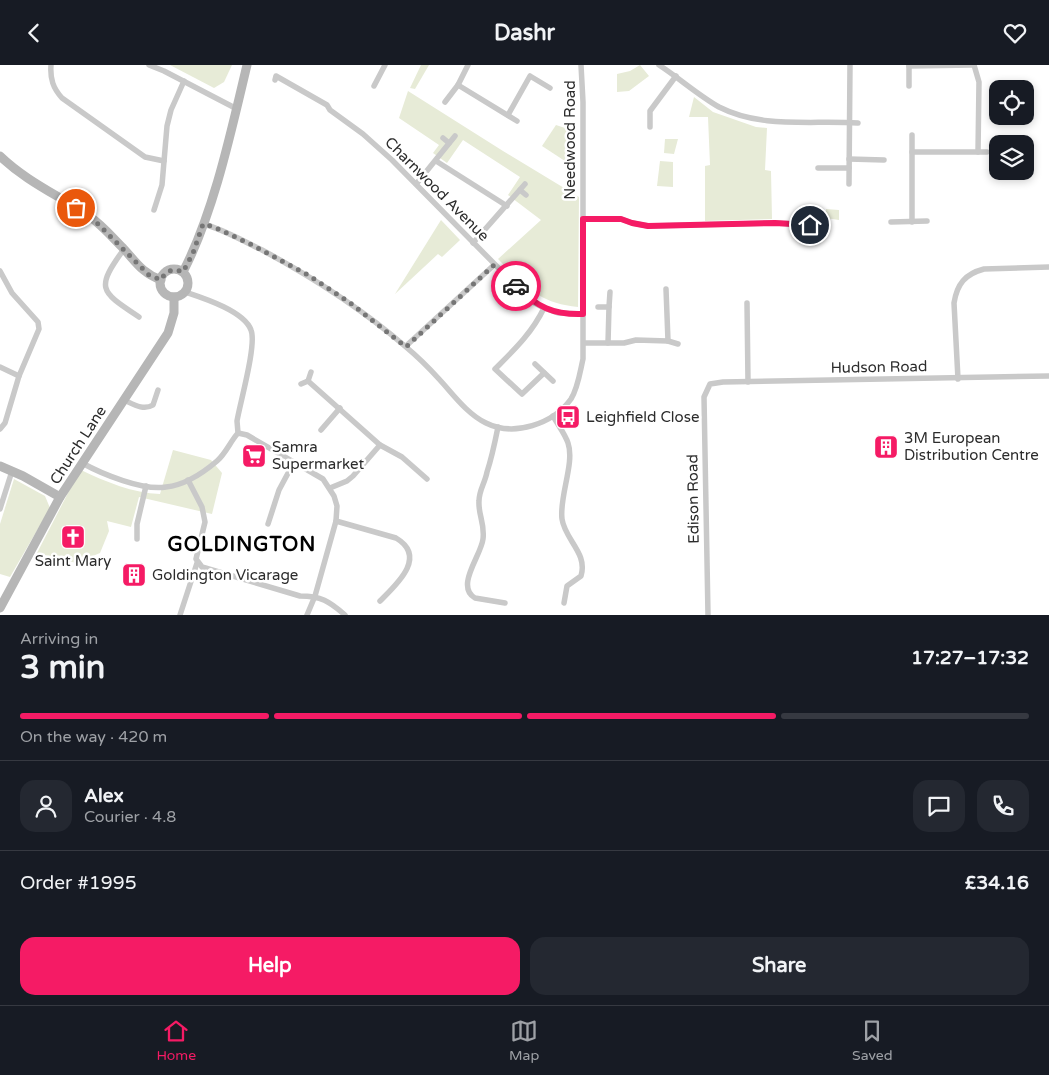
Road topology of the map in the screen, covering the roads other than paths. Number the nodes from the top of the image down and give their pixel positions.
1 (51, 65) edge
2 (148, 65) edge
3 (247, 65) edge
4 (386, 65) edge
5 (468, 65) edge
6 (581, 65) edge
7 (659, 65) edge
8 (850, 65) edge
9 (974, 65) edge
10 (909, 66) edge
11 (669, 67) edge
12 (676, 76) junction
13 (275, 80) dead end
14 (184, 81) junction
15 (458, 85) junction
16 (374, 86) dead end
17 (909, 86) dead end
18 (550, 88) dead end
19 (445, 102) dead end
20 (236, 109) junction
21 (508, 115) junction
22 (517, 121) dead end
23 (850, 123) junction
24 (858, 123) dead end
25 (650, 127) dead end
26 (912, 135) dead end
27 (455, 136) dead end
28 (443, 138) dead end
29 (449, 143) junction
30 (912, 152) junction
31 (978, 152) junction
32 (986, 153) dead end
33 (0, 156) edge
34 (849, 159) junction
35 (884, 160) dead end
36 (164, 161) junction
37 (436, 161) junction
38 (818, 167) dead end
39 (849, 168) junction
40 (851, 180) dead end
41 (417, 183) junction
42 (525, 184) dead end
43 (520, 190) junction
44 (526, 195) dead end
45 (506, 206) junction
46 (154, 210) dead end
47 (583, 219) junction
48 (927, 221) dead end
49 (891, 222) dead end
50 (912, 222) junction
51 (203, 224) junction
52 (810, 225) dead end
53 (473, 243) junction
54 (124, 249) junction
55 (494, 265) junction
56 (1049, 267) edge
57 (0, 271) edge
58 (183, 272) junction
59 (161, 280) junction
60 (666, 289) dead end
61 (185, 292) junction
62 (610, 292) dead end
63 (174, 297) junction
64 (747, 303) dead end
65 (598, 307) dead end
66 (609, 307) junction
67 (544, 308) junction
68 (583, 314) junction
69 (139, 317) dead end
70 (668, 341) junction
71 (584, 343) junction
72 (608, 343) junction
73 (678, 344) dead end
74 (406, 347) junction
75 (535, 363) dead end
76 (0, 367) edge
77 (311, 372) dead end
78 (544, 373) junction
79 (18, 376) junction
80 (1049, 376) edge
81 (958, 379) junction
82 (308, 381) junction
83 (553, 381) dead end
84 (1049, 381) edge
85 (748, 382) junction
86 (301, 384) dead end
87 (710, 384) joint
88 (158, 390) dead end
89 (124, 400) junction
90 (340, 409) junction
91 (552, 416) junction
92 (498, 427) junction
93 (0, 429) edge
94 (321, 430) dead end
95 (238, 433) junction
96 (380, 445) junction
97 (294, 462) junction
98 (82, 463) junction
99 (0, 466) edge
100 (12, 471) junction
101 (427, 479) dead end
102 (188, 481) junction
103 (146, 486) junction
104 (330, 488) junction
105 (60, 497) junction
106 (0, 509) edge
107 (336, 521) junction
108 (268, 524) dead end
109 (137, 539) dead end
110 (197, 563) junction
111 (314, 596) junction
112 (380, 601) dead end
113 (505, 603) dead end
114 (564, 603) dead end
115 (0, 607) edge
116 (180, 615) edge
117 (307, 615) edge
118 (345, 615) edge
119 (708, 615) edge

1 - 36 street
2 - 14 street
3 - 20 street
4 - 16 street
5 - 15 street
6 - 47 street, Needwood Road
7 - 11 street
8 - 23 street
9 - 10 street
9 - 31 street
10 - 17 street
11 - 12 street
12 - 23 street
12 - 25 street
13 - 41 street, Charnwood Avenue
14 - 20 street
14 - 36 street
15 - 19 street
15 - 21 street
18 - 21 street
20 - 51 street
21 - 22 street
23 - 24 street
23 - 34 street
26 - 30 street
27 - 29 street
28 - 29 street
29 - 37 street
30 - 31 street
30 - 50 street
31 - 32 street
33 - 54 street
34 - 35 street
34 - 39 street
36 - 46 street
37 - 41 street
37 - 45 street
38 - 39 street
39 - 40 street
41 - 53 street, Charnwood Avenue
42 - 43 street
43 - 44 street
43 - 45 street
45 - 53 street
47 - 52 street
47 - 68 street, Needwood Road
48 - 50 street
49 - 50 street
51 - 58 street
51 - 74 street, Needwood Road
53 - 55 street, Charnwood Avenue
54 - 59 street
54 - 69 street
55 - 67 street, Charnwood Avenue
55 - 74 street
56 - 81 street
57 - 79 street
58 - 59 street
58 - 61 street
59 - 63 street
60 - 70 street
61 - 63 street
61 - 95 street
62 - 66 street
63 - 89 street, Church Lane
64 - 85 street
65 - 66 street
66 - 72 street
67 - 68 street, Charnwood Avenue
67 - 78 street
68 - 71 street, Needwood Road
70 - 72 street
70 - 73 street
71 - 72 street
71 - 91 street, Needwood Road
74 - 92 street, Needwood Road
75 - 78 street
76 - 79 street
77 - 82 street
78 - 83 street
79 - 93 street
80 - 81 street, Hudson Road
80 - 84 street
81 - 85 street, Hudson Road
82 - 86 street
82 - 90 street
85 - 87 street, Hudson Road
87 - 119 street, Edison Road
88 - 89 street
89 - 98 street, Church Lane
90 - 94 street
90 - 96 street
91 - 92 street, Needwood Road
91 - 114 street
92 - 113 street
95 - 97 street
95 - 102 street
96 - 101 street
96 - 104 street
97 - 104 street
97 - 108 street
98 - 103 street
98 - 105 street, Church Lane
99 - 100 street
100 - 105 street
100 - 106 street
102 - 103 street
102 - 110 street
103 - 109 street
104 - 107 street
105 - 115 street, Church Lane
107 - 111 street
107 - 112 street
110 - 111 street
110 - 116 street
111 - 117 street
111 - 118 street

